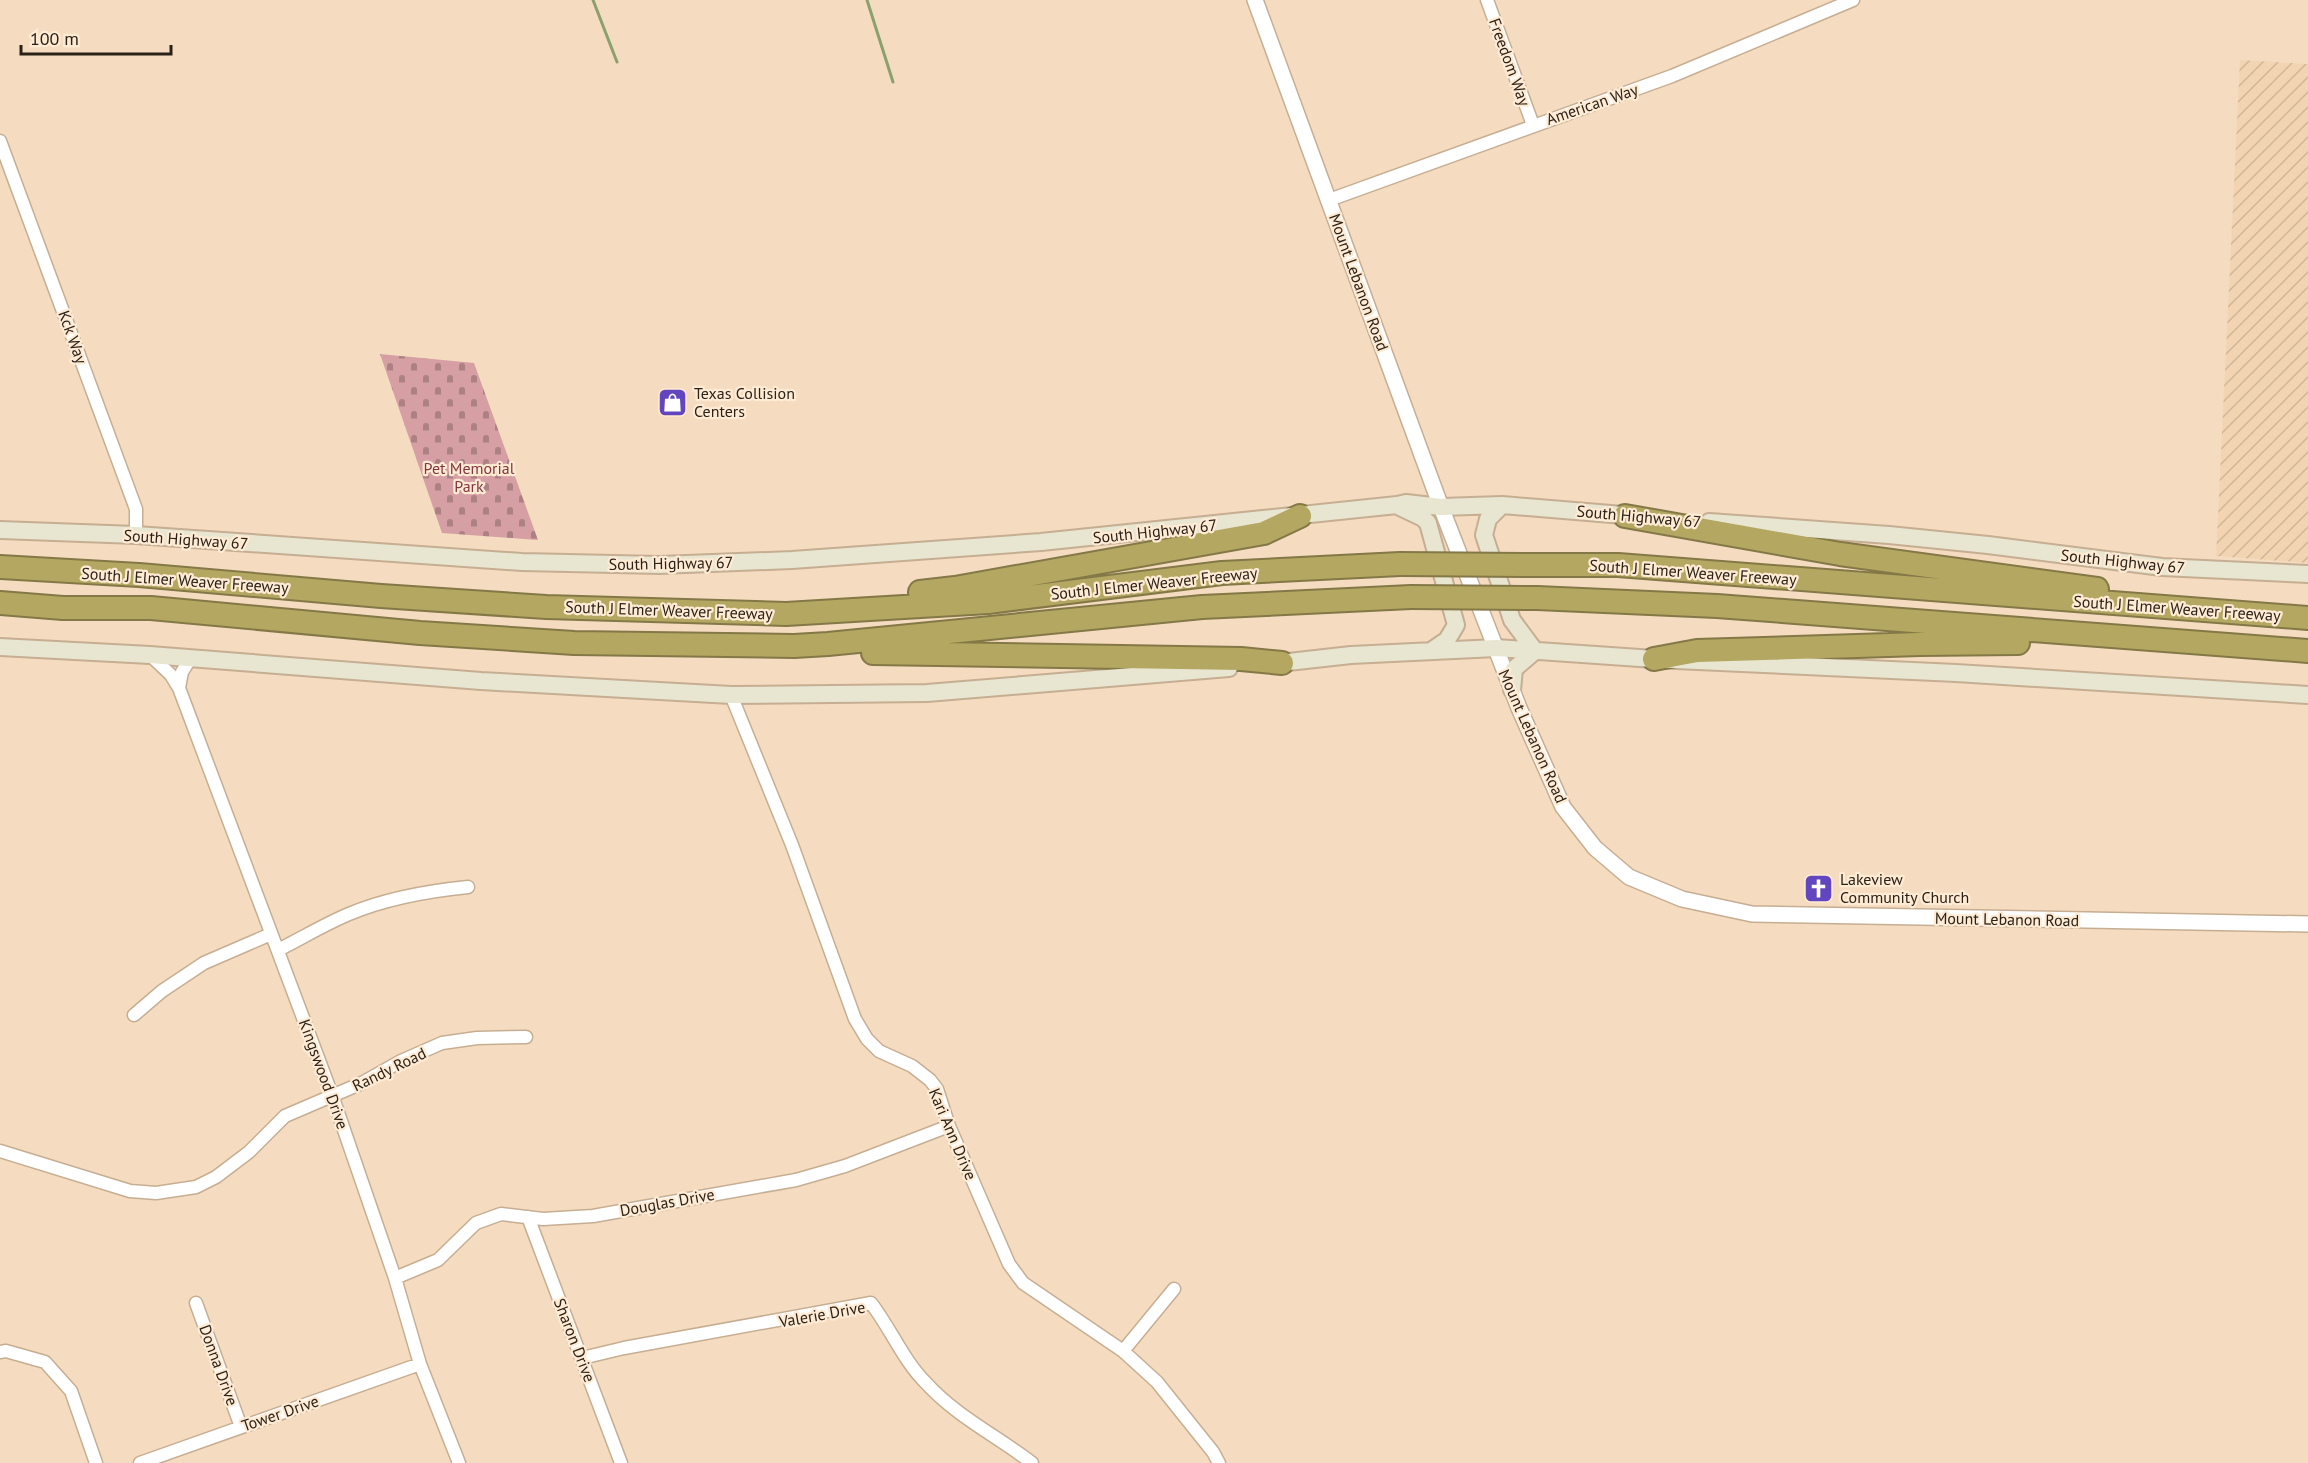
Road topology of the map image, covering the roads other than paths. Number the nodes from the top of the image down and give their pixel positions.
1 (1255, 0) edge
2 (1487, 0) edge
3 (1853, 0) edge
4 (1533, 125) junction
5 (0, 141) edge
6 (1329, 200) junction
7 (1502, 505) junction
8 (1397, 506) junction
9 (1441, 507) junction
10 (1300, 516) junction
11 (1625, 516) junction
12 (0, 530) edge
13 (136, 535) junction
14 (0, 567) edge
15 (2308, 574) edge
16 (0, 603) edge
17 (2188, 610) junction
18 (786, 614) junction
19 (2308, 618) edge
20 (828, 644) junction
21 (2224, 646) junction
22 (0, 647) edge
23 (1496, 648) junction
24 (1431, 651) junction
25 (1535, 651) junction
26 (2308, 651) edge
27 (150, 655) junction
28 (190, 659) junction
29 (1654, 660) junction
30 (1282, 663) junction
31 (179, 688) junction
32 (1512, 690) junction
33 (730, 695) junction
34 (2308, 695) edge
35 (468, 887) dead end
36 (2308, 924) edge
37 (271, 933) junction
38 (278, 950) junction
39 (134, 1015) dead end
40 (526, 1037) dead end
41 (332, 1095) junction
42 (949, 1126) junction
43 (0, 1151) edge
44 (528, 1217) junction
45 (395, 1278) junction
46 (1174, 1289) dead end
47 (196, 1304) dead end
48 (1123, 1351) junction
49 (0, 1352) edge
50 (582, 1358) junction
51 (420, 1364) junction
52 (241, 1426) junction
53 (96, 1463) edge
54 (140, 1463) edge
55 (459, 1463) edge
56 (621, 1463) edge
57 (1032, 1463) edge
58 (1219, 1463) edge

1 - 6 street, Mount Lebanon Road
2 - 4 street, Freedom Way
3 - 4 street, American Way
4 - 6 street, American Way
5 - 13 street, Kck Way
6 - 9 street, Mount Lebanon Road
7 - 9 main road, South Highway 67
7 - 11 main road, South Highway 67
7 - 25 main road
8 - 9 main road, South Highway 67
8 - 10 main road, South Highway 67
8 - 24 main road
9 - 23 street, Mount Lebanon Road
10 - 13 main road, South Highway 67
10 - 18 highway
11 - 15 main road, South Highway 67
11 - 17 highway
12 - 13 main road, South Highway 67
14 - 18 highway, South J Elmer Weaver Freeway
16 - 20 highway, South J Elmer Weaver Freeway
17 - 18 highway, South J Elmer Weaver Freeway, bridge
17 - 19 highway, South J Elmer Weaver Freeway
20 - 21 highway, South J Elmer Weaver Freeway, bridge
20 - 30 highway
21 - 26 highway, South J Elmer Weaver Freeway
21 - 29 highway
22 - 27 main road
23 - 24 main road
23 - 25 main road
23 - 32 street, Mount Lebanon Road
24 - 30 main road
25 - 29 main road
25 - 32 main road
27 - 28 main road
27 - 31 street, Kingswood Drive
28 - 31 street
28 - 33 main road
29 - 34 main road
30 - 33 main road
31 - 37 street, Kingswood Drive
32 - 36 street, Mount Lebanon Road
33 - 42 street, Kari Ann Drive
35 - 38 street
37 - 38 street, Kingswood Drive
37 - 39 street
38 - 41 street, Kingswood Drive
40 - 41 street, Randy Road
41 - 43 street, Randy Road
41 - 45 street, Kingswood Drive
42 - 44 street, Douglas Drive
42 - 48 street, Kari Ann Drive
44 - 45 street, Douglas Drive
44 - 50 street, Sharon Drive
45 - 51 street, Kingswood Drive
46 - 48 street
47 - 52 street, Donna Drive
48 - 58 street, Kari Ann Drive
49 - 53 street
50 - 56 street, Sharon Drive
50 - 57 street, Valerie Drive
51 - 52 street, Tower Drive
51 - 55 street, Kingswood Drive
52 - 54 street, Tower Drive

